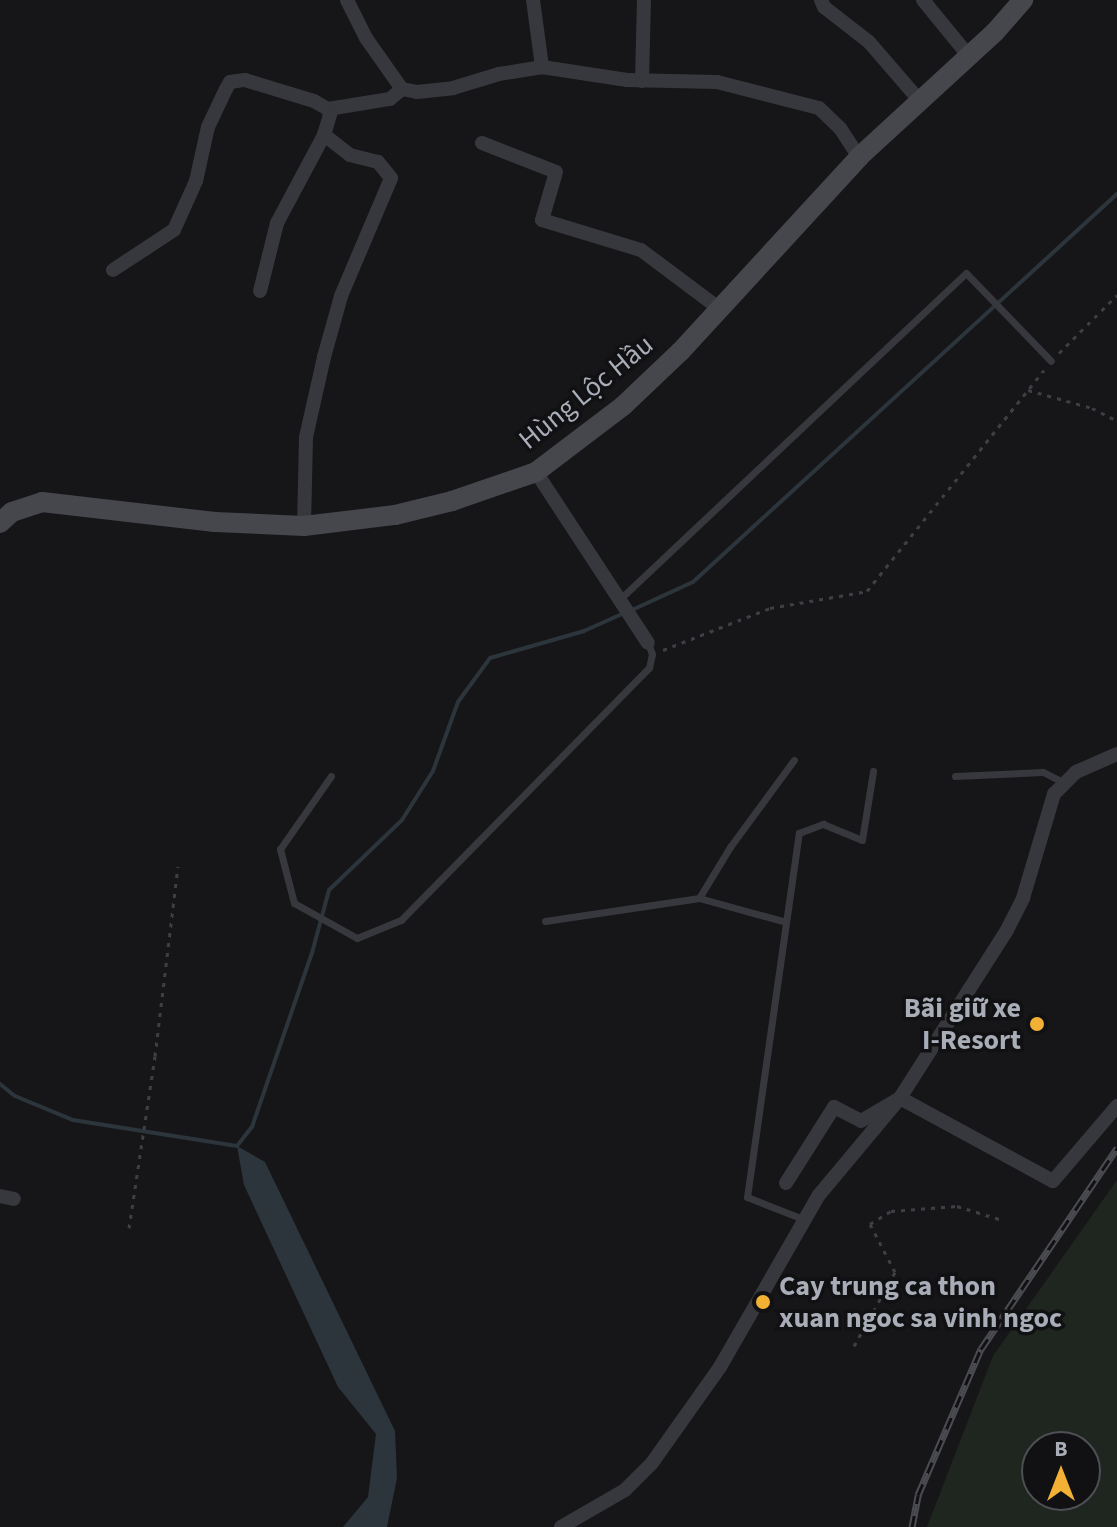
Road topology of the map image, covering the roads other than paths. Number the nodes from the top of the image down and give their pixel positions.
1 (347, 0) edge
2 (644, 0) edge
3 (821, 0) edge
4 (923, 0) edge
5 (1023, 0) edge
6 (537, 3) edge
7 (968, 55) junction
8 (542, 67) junction
9 (642, 81) junction
10 (402, 89) junction
11 (920, 101) junction
12 (328, 109) junction
13 (324, 135) junction
14 (482, 143) dead end
15 (859, 157) junction
16 (113, 270) dead end
17 (260, 291) dead end
18 (720, 309) junction
19 (1051, 361) road end
20 (536, 472) junction
21 (0, 523) edge
22 (304, 526) junction
23 (619, 601) junction
24 (650, 649) joint
25 (1117, 754) edge
26 (794, 760) dead end
27 (873, 771) dead end
28 (331, 776) dead end
29 (955, 776) dead end
30 (1063, 782) junction
31 (699, 898) junction
32 (545, 921) dead end
33 (786, 922) junction
34 (900, 1098) junction
35 (1117, 1106) edge
36 (786, 1183) dead end
37 (803, 1219) junction
38 (561, 1527) edge

1 - 10 street
2 - 9 street
3 - 11 street
4 - 7 street
5 - 7 street, Hùng Lộc Hầu
6 - 8 street
7 - 11 street, Hùng Lộc Hầu
8 - 9 street
8 - 10 street
9 - 15 street
10 - 12 street
11 - 15 street, Hùng Lộc Hầu
12 - 13 street
12 - 16 street
13 - 17 street
13 - 22 street
14 - 18 street
15 - 18 street, Hùng Lộc Hầu
18 - 20 street, Hùng Lộc Hầu
19 - 23 lane
20 - 22 street, Hùng Lộc Hầu
20 - 23 street
21 - 22 street, Hùng Lộc Hầu
23 - 24 street
24 - 28 lane
25 - 30 street
26 - 31 lane
27 - 33 lane
29 - 30 lane
30 - 34 street
31 - 32 lane
31 - 33 lane
33 - 37 lane
34 - 35 street
34 - 36 street
34 - 37 street
37 - 38 street

